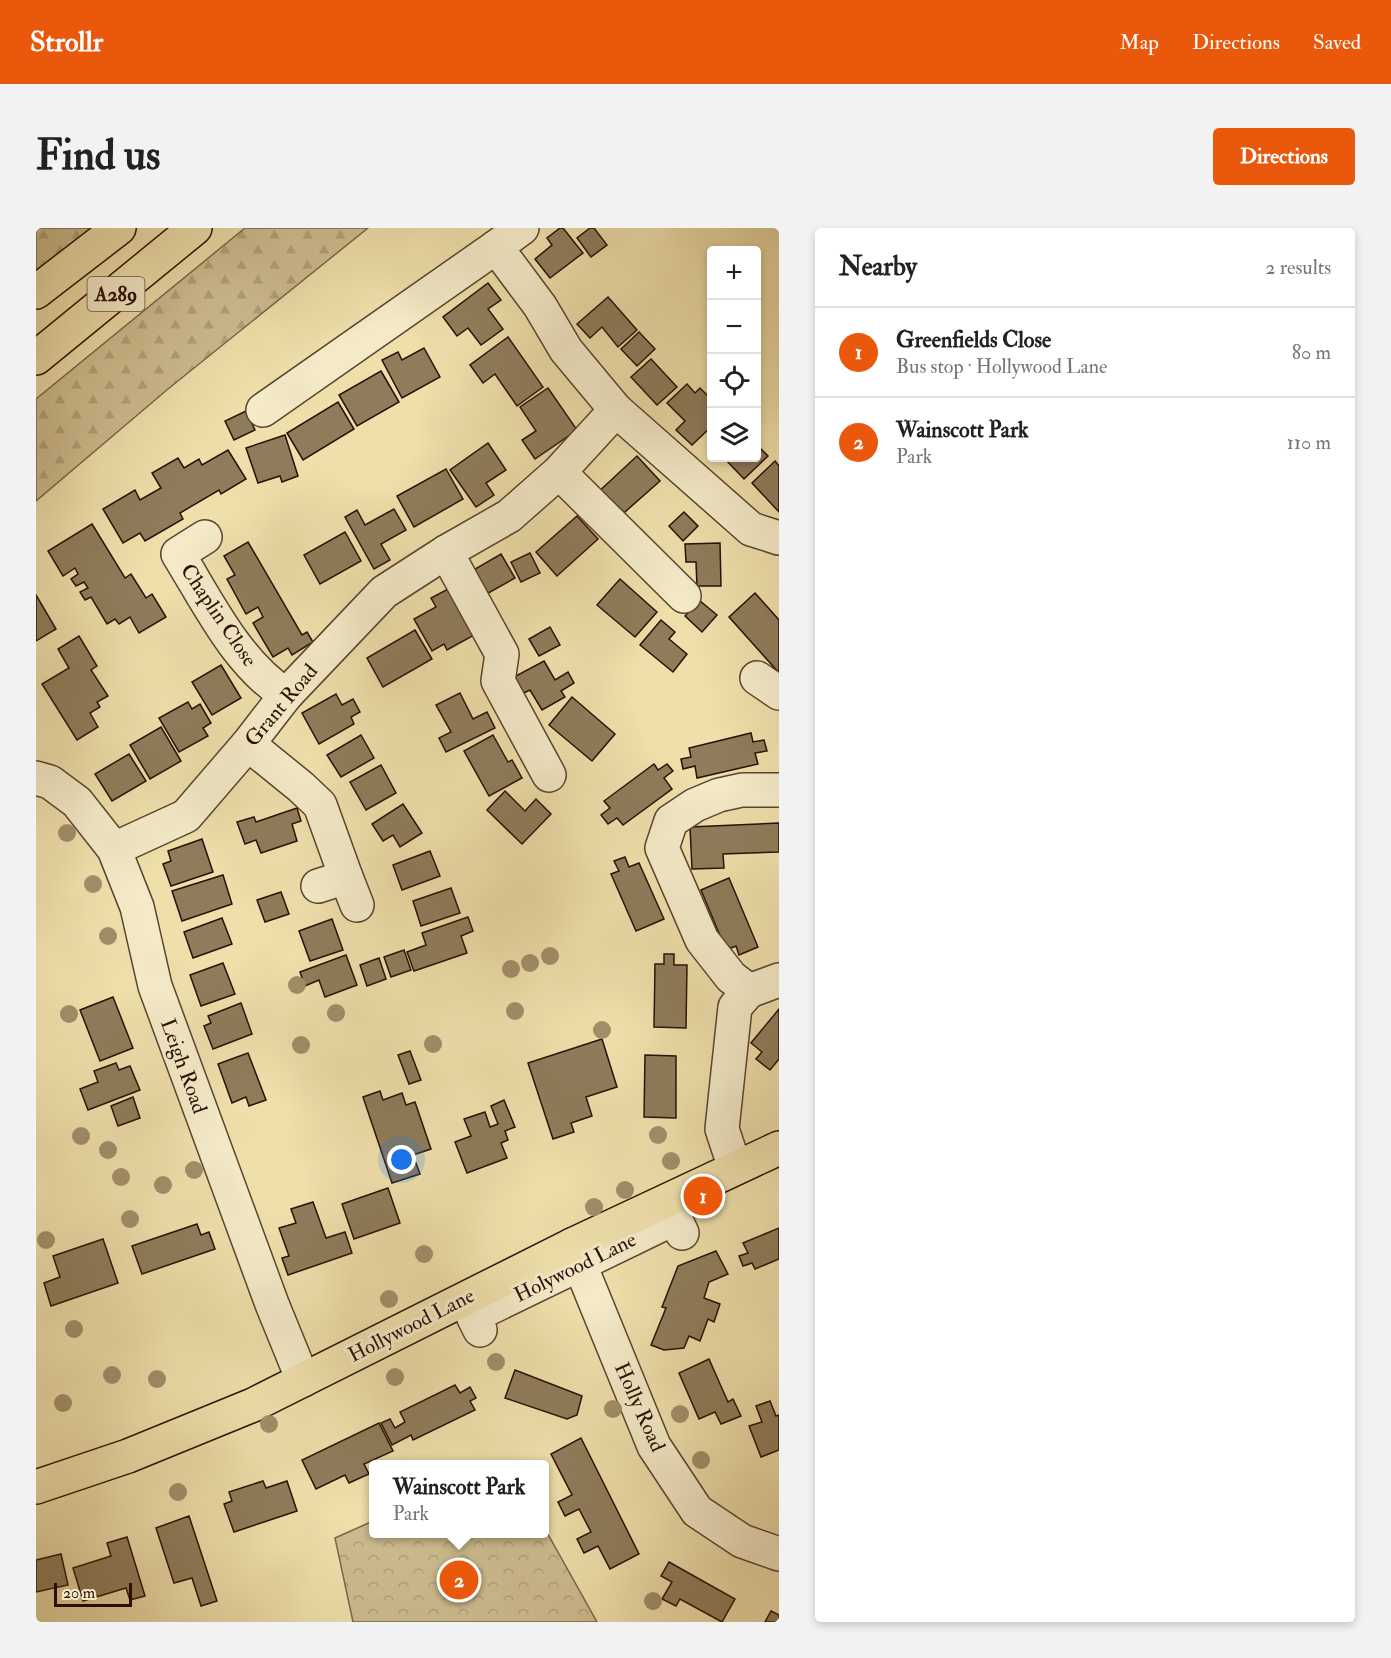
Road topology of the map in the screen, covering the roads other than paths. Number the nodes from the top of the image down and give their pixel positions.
1 (119, 228) edge
2 (195, 228) edge
3 (522, 228) edge
4 (496, 247) junction
5 (36, 292) edge
6 (36, 358) edge
7 (262, 410) dead end
8 (616, 410) junction
9 (559, 472) junction
10 (205, 537) dead end
11 (779, 538) edge
12 (446, 552) junction
13 (684, 596) dead end
14 (286, 695) junction
15 (248, 744) junction
16 (549, 775) dead end
17 (36, 777) edge
18 (779, 790) edge
19 (114, 849) junction
20 (340, 890) dead end
21 (779, 980) edge
22 (749, 991) junction
23 (779, 1148) edge
24 (735, 1168) junction
25 (682, 1233) dead end
26 (576, 1254) junction
27 (480, 1330) dead end
28 (303, 1380) junction
29 (36, 1487) edge
30 (779, 1554) edge

1 - 5 main road, A289
2 - 6 main road, A289
3 - 4 street
4 - 7 street
4 - 8 street
8 - 9 street, Grant Road
8 - 11 street
9 - 12 street, Grant Road
9 - 13 street
10 - 14 street, Chaplin Close
12 - 14 street, Grant Road
12 - 16 street
14 - 15 street, Grant Road
15 - 19 street, Grant Road
15 - 20 street
17 - 19 street, Leigh Road
18 - 22 street
19 - 28 street, Leigh Road
21 - 22 street
22 - 24 street
23 - 24 main road, Hollywood Lane
24 - 26 main road, Hollywood Lane
25 - 26 street, Holywood Lane
26 - 27 street, Holywood Lane
26 - 28 main road, Hollywood Lane
26 - 30 street, Holly Road
28 - 29 main road, Hollywood Lane

